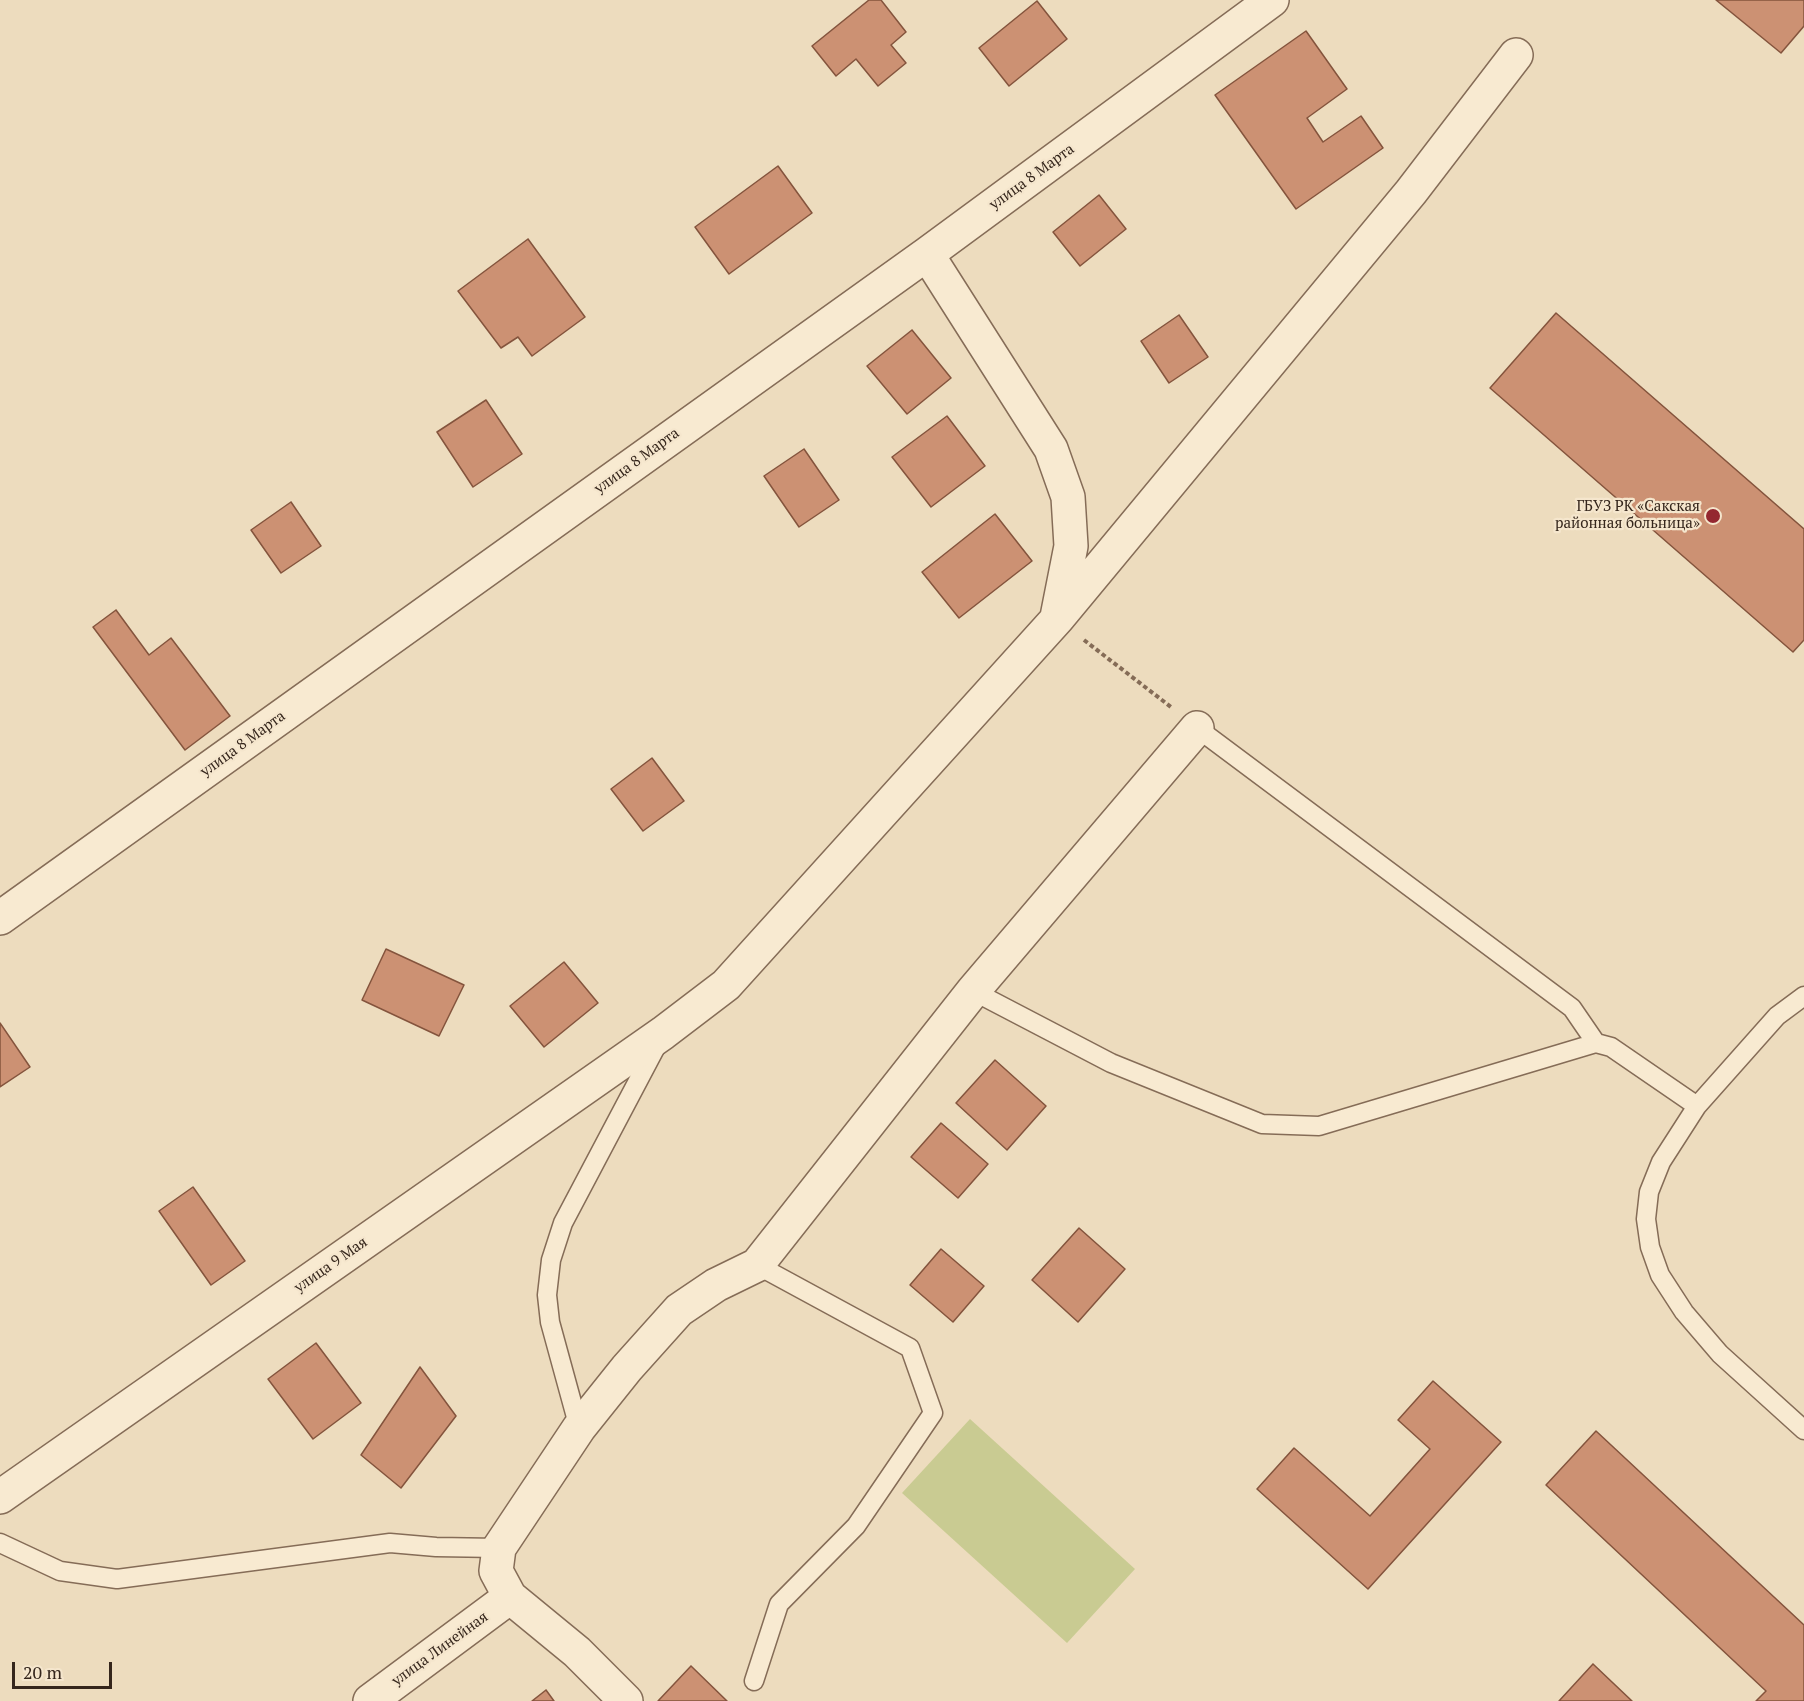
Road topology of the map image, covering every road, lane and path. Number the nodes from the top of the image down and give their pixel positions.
1 (1272, 0) edge
2 (1516, 55) dead end
3 (927, 254) junction
4 (1057, 619) junction
5 (1197, 728) junction
6 (0, 918) edge
7 (973, 991) junction
8 (1804, 996) edge
9 (663, 1033) junction
10 (1596, 1043) junction
11 (1697, 1106) junction
12 (757, 1265) junction
13 (579, 1428) junction
14 (1804, 1430) edge
15 (0, 1497) edge
16 (0, 1543) edge
17 (499, 1548) junction
18 (510, 1597) junction
19 (754, 1681) dead end
20 (370, 1701) edge
21 (626, 1701) edge

1 - 3 street, улица 8 Марта
2 - 4 street, улица 9 Мая
3 - 4 street
3 - 6 street, улица 8 Марта
4 - 5 path
4 - 9 street, улица 9 Мая
5 - 7 street
5 - 10 lane
7 - 10 lane
7 - 12 street
8 - 11 lane
9 - 13 lane
9 - 15 street, улица 9 Мая
10 - 11 lane
11 - 14 lane
12 - 13 street
12 - 19 lane
13 - 17 street
16 - 17 lane
17 - 18 street
18 - 20 street, улица Линейная
18 - 21 street

